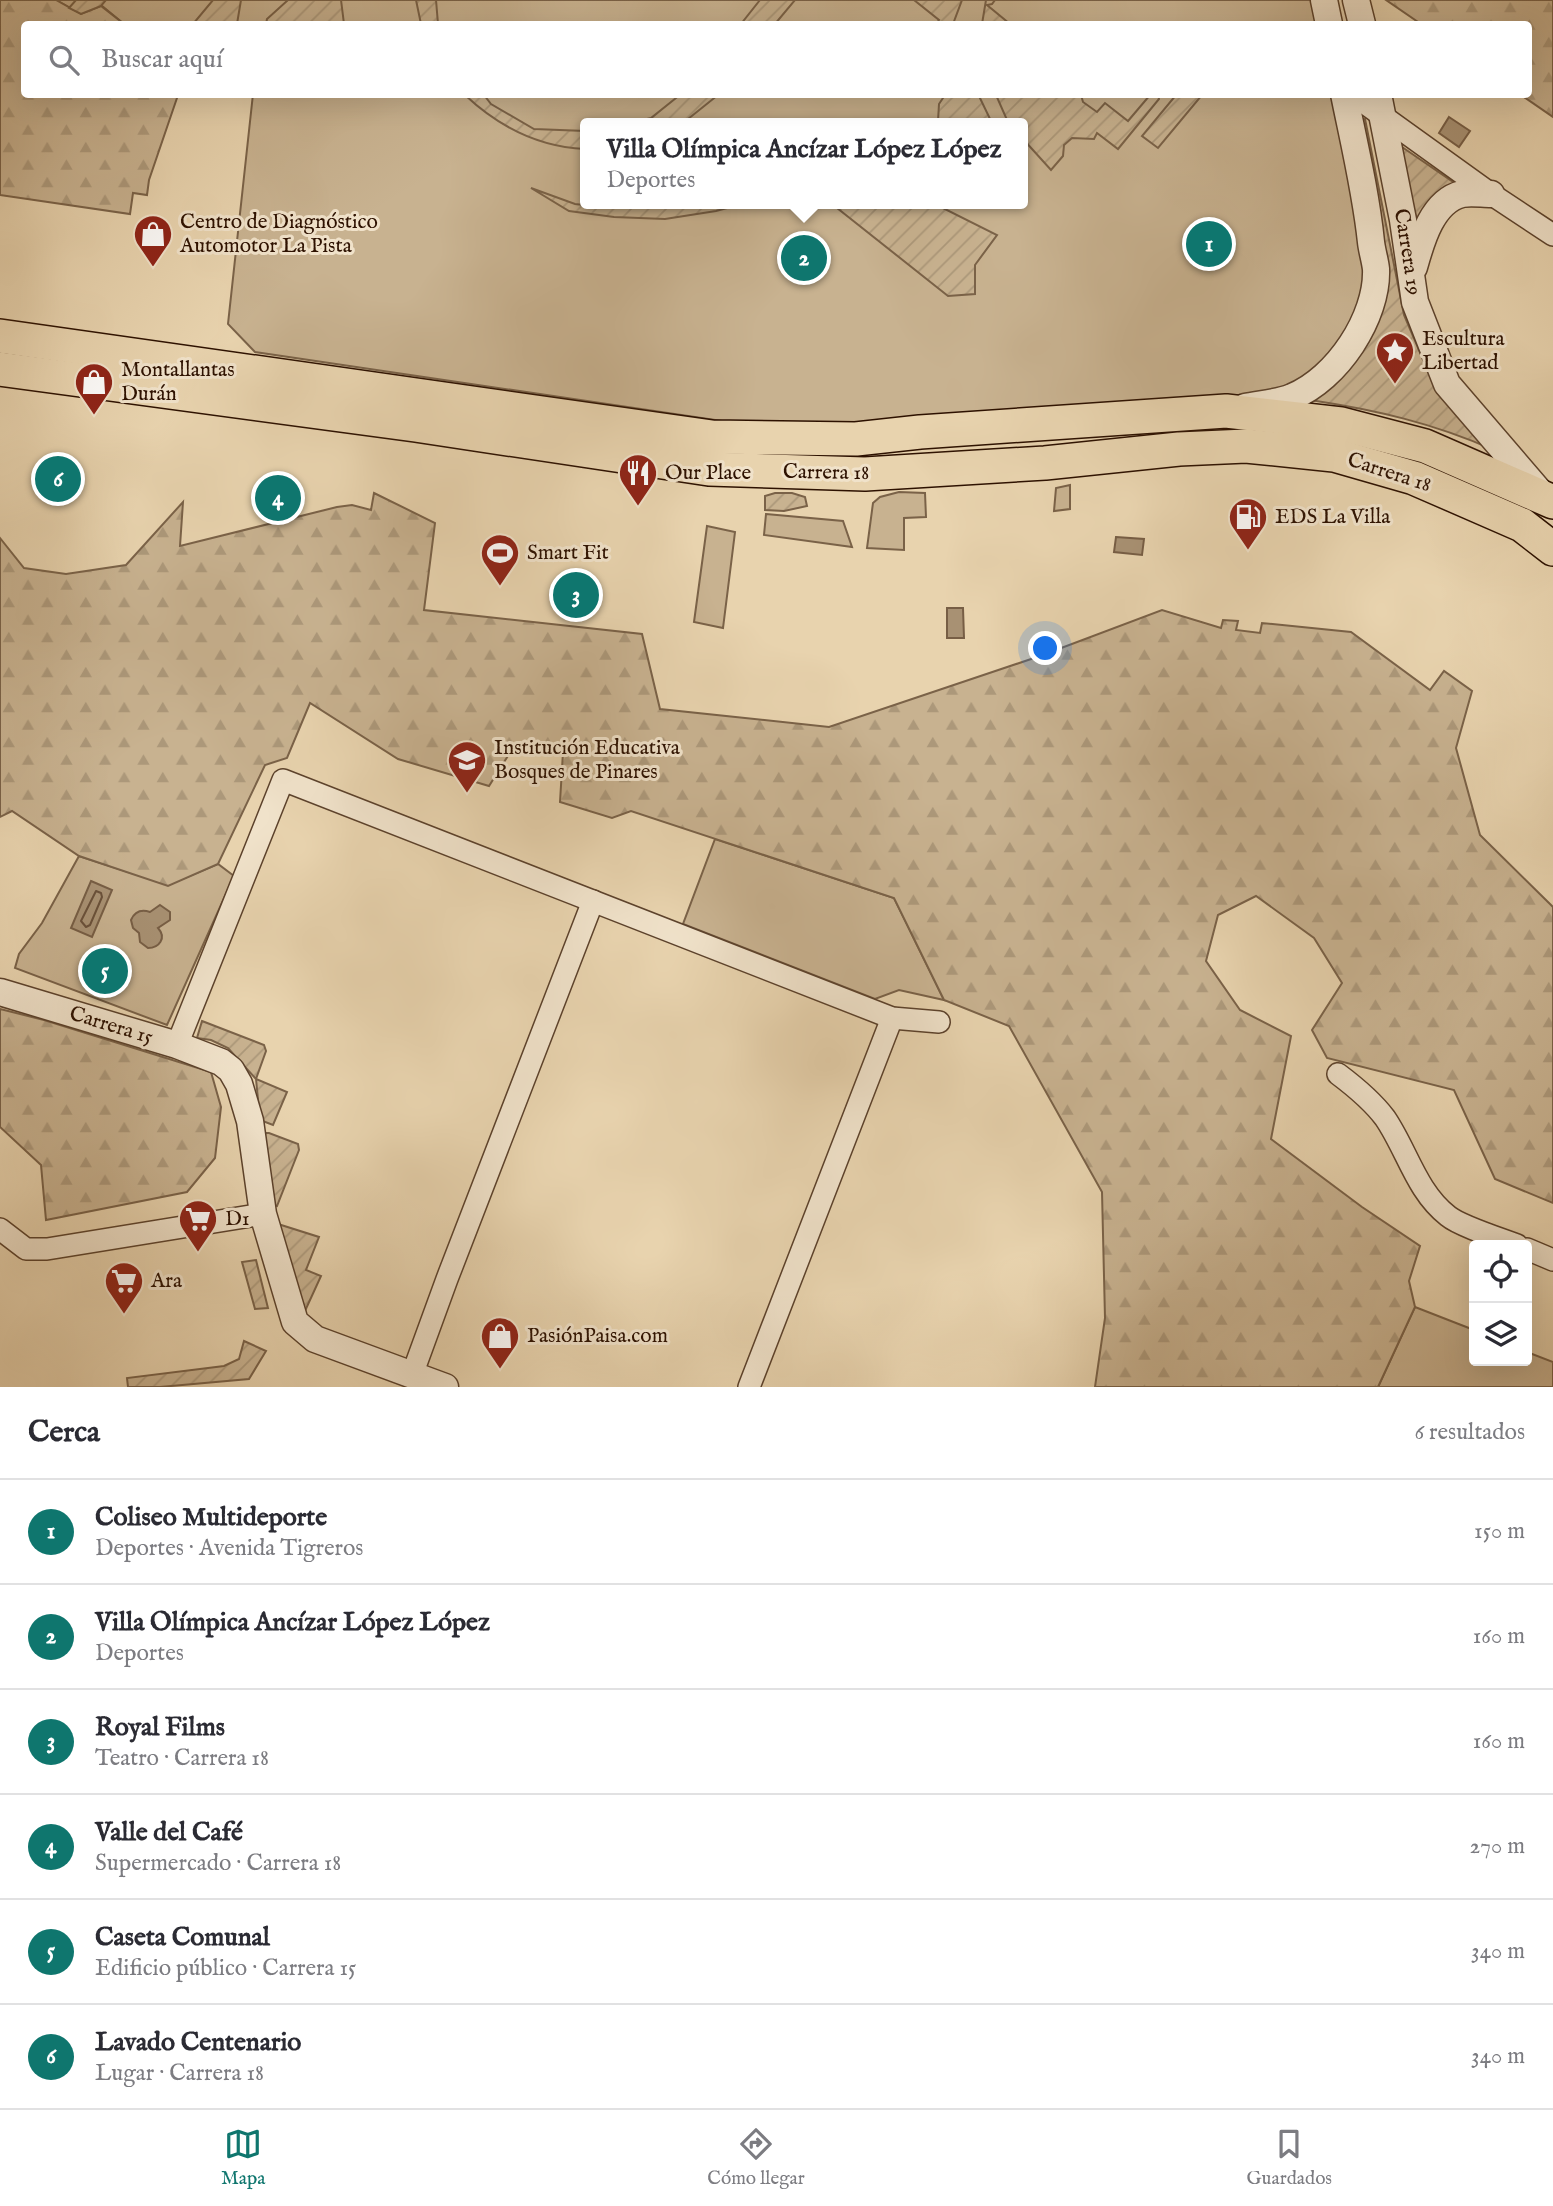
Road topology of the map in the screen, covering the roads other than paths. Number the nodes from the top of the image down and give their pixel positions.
1 (1324, 0) edge
2 (1356, 0) edge
3 (1328, 21) edge
4 (1361, 21) edge
5 (1345, 98) edge
6 (1362, 98) edge
7 (1380, 105) edge
8 (1491, 194) junction
9 (1553, 235) edge
10 (1412, 276) junction
11 (0, 336) edge
12 (0, 369) edge
13 (1226, 411) junction
14 (1548, 499) edge
15 (1553, 549) edge
16 (593, 901) junction
17 (0, 992) edge
18 (892, 1018) junction
19 (939, 1022) dead end
20 (177, 1045) junction
21 (1338, 1074) dead end
22 (263, 1214) junction
23 (0, 1229) edge
24 (1504, 1240) edge
25 (1532, 1251) edge
26 (1553, 1260) edge
27 (412, 1375) junction
28 (445, 1387) edge
29 (749, 1387) edge

1 - 3 street
2 - 4 street
5 - 13 street
6 - 7 street
7 - 8 street
7 - 10 street, Carrera 19
8 - 9 street
8 - 10 street
10 - 14 street, Carrera 19
11 - 13 main road, Carrera 18
12 - 15 main road, Carrera 18
13 - 14 main road, Carrera 18
16 - 18 street
16 - 20 street
16 - 27 street
17 - 20 street, Carrera 15
18 - 19 street
18 - 29 street
20 - 22 street, Carrera 15
21 - 24 street
22 - 23 street
22 - 27 street
25 - 26 street
27 - 28 street

